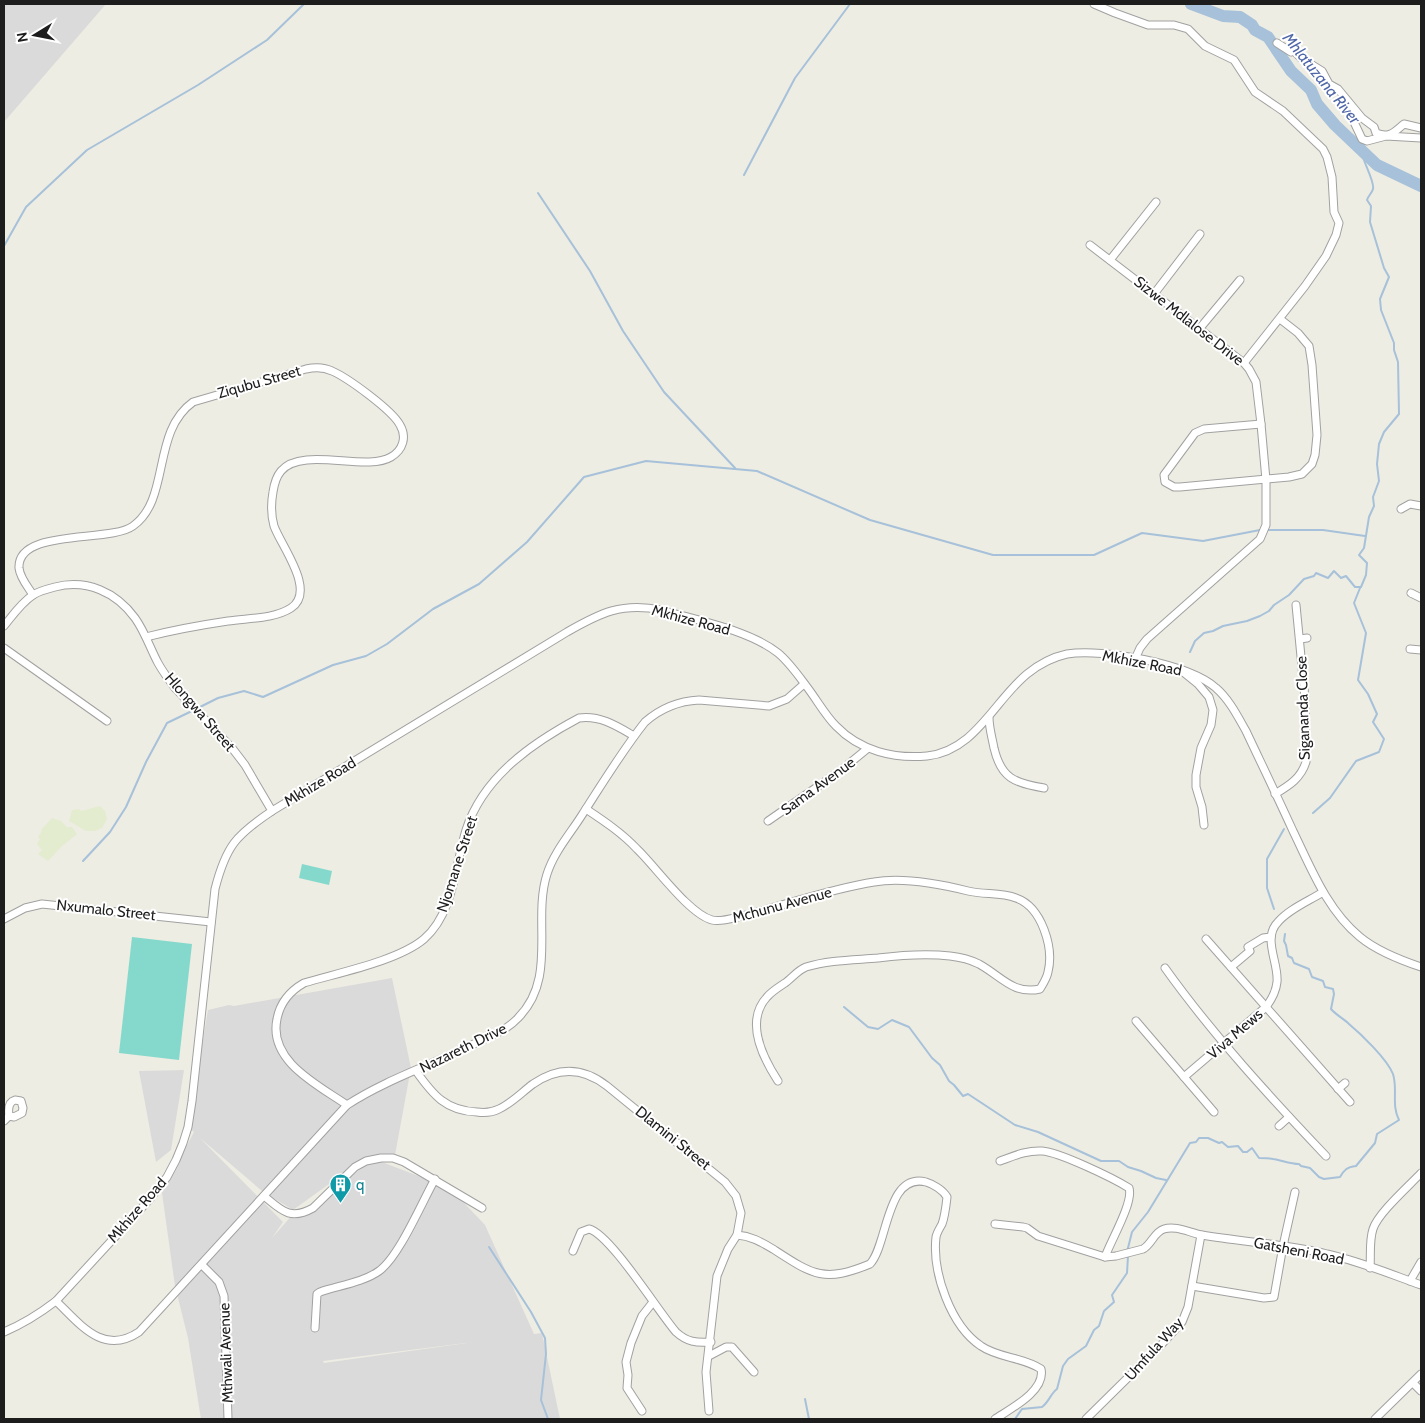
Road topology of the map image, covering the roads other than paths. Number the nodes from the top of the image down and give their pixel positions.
1 (1094, 4) edge
2 (1278, 43) dead end
3 (1354, 122) dead end
4 (1421, 128) edge
5 (1386, 136) junction
6 (1421, 138) edge
7 (1156, 202) dead end
8 (1200, 234) dead end
9 (1090, 246) dead end
10 (1110, 260) junction
11 (1240, 280) dead end
12 (1154, 294) junction
13 (1280, 319) junction
14 (1200, 328) junction
15 (1244, 363) junction
16 (1262, 424) junction
17 (1266, 480) junction
18 (1421, 506) edge
19 (1401, 509) dead end
20 (1411, 593) dead end
21 (32, 595) junction
22 (1421, 598) edge
23 (1296, 605) dead end
24 (4, 626) edge
25 (146, 637) junction
26 (4, 648) edge
27 (1410, 649) dead end
28 (1421, 650) edge
29 (1135, 659) junction
30 (1180, 669) junction
31 (804, 684) junction
32 (989, 717) junction
33 (107, 721) dead end
34 (634, 736) junction
35 (867, 749) junction
36 (1044, 788) dead end
37 (1276, 794) junction
38 (586, 809) junction
39 (272, 811) junction
40 (768, 821) dead end
41 (1204, 825) dead end
42 (1323, 892) junction
43 (4, 919) edge
44 (211, 922) junction
45 (1272, 937) junction
46 (1206, 939) dead end
47 (1231, 967) junction
48 (1421, 967) edge
49 (1165, 968) dead end
50 (1266, 1007) junction
51 (1136, 1021) dead end
52 (1224, 1043) junction
53 (416, 1071) junction
54 (1184, 1077) junction
55 (778, 1081) dead end
56 (1345, 1082) dead end
57 (1338, 1089) junction
58 (1350, 1102) dead end
59 (347, 1105) junction
60 (1214, 1112) dead end
61 (1289, 1117) junction
62 (1279, 1126) dead end
63 (1326, 1156) dead end
64 (1000, 1161) dead end
65 (1421, 1173) edge
66 (435, 1179) junction
67 (1295, 1192) dead end
68 (264, 1196) junction
69 (482, 1208) dead end
70 (995, 1224) dead end
71 (737, 1235) junction
72 (1201, 1235) junction
73 (1283, 1246) junction
74 (573, 1250) dead end
75 (1104, 1257) junction
76 (1421, 1262) edge
77 (202, 1265) junction
78 (1370, 1268) junction
79 (1410, 1281) junction
80 (1421, 1285) edge
81 (1192, 1286) junction
82 (56, 1301) junction
83 (653, 1302) junction
84 (315, 1328) dead end
85 (4, 1332) edge
86 (711, 1342) junction
87 (709, 1356) junction
88 (754, 1372) dead end
89 (1421, 1374) edge
90 (1413, 1383) junction
91 (1421, 1391) edge
92 (642, 1411) dead end
93 (709, 1411) dead end
94 (228, 1419) edge
95 (995, 1419) edge
96 (1086, 1419) edge
97 (1374, 1419) edge

1 - 13 street
2 - 5 street
3 - 5 street
4 - 5 street
5 - 6 street
7 - 10 street
8 - 12 street
9 - 10 street, Sizwe Mdlalose Drive
10 - 12 street, Sizwe Mdlalose Drive
11 - 14 street
12 - 14 street, Sizwe Mdlalose Drive
13 - 15 street
13 - 17 street
14 - 15 street, Sizwe Mdlalose Drive
15 - 16 street, Sizwe Mdlalose Drive
16 - 17 street, Sizwe Mdlalose Drive
16 - 17 street
17 - 29 street, Sizwe Mdlalose Drive
18 - 19 street
20 - 22 street
21 - 24 street, Hlongwa Street
21 - 25 street, Hlongwa Street
21 - 25 street, Ziqubu Street
23 - 37 street, Sigananda Close
25 - 39 street, Hlongwa Street
26 - 33 street
27 - 28 street
29 - 30 street, Mkhize Road
29 - 32 street, Mkhize Road
30 - 37 street, Mkhize Road
30 - 41 street
31 - 34 street, Nazareth Drive
31 - 35 street, Mkhize Road
31 - 39 street, Mkhize Road
32 - 35 street, Mkhize Road
32 - 36 street
34 - 38 street, Nazareth Drive
34 - 59 street, Njomane Street
35 - 40 street, Sama Avenue
37 - 42 street, Mkhize Road
38 - 53 street, Nazareth Drive
38 - 55 street, Mchunu Avenue
39 - 44 street, Mkhize Road
42 - 45 street
42 - 48 street, Mkhize Road
43 - 44 street, Nxumalo Street
44 - 82 street, Mkhize Road
45 - 47 street
45 - 50 street, Viva Mews
46 - 47 street
47 - 50 street
49 - 52 street
50 - 52 street, Viva Mews
50 - 57 street
51 - 54 street
52 - 54 street, Viva Mews
52 - 61 street
53 - 59 street, Nazareth Drive
53 - 71 street, Dlamini Street
54 - 60 street
56 - 57 street
57 - 58 street
59 - 68 street, Nazareth Drive
61 - 62 street
61 - 63 street
64 - 75 street
65 - 78 street
66 - 68 street
66 - 69 street
66 - 84 street
67 - 73 street
68 - 77 street, Nazareth Drive
70 - 75 street
71 - 86 street, Dlamini Street
71 - 95 street
72 - 73 street, Gatsheni Road
72 - 75 street, Gatsheni Road
72 - 81 street, Umfula Way
73 - 78 street, Gatsheni Road
73 - 81 street
74 - 83 street
76 - 79 street
77 - 82 street, Nazareth Drive
77 - 94 street, Mthwali Avenue
78 - 79 street, Gatsheni Road
79 - 80 street, Gatsheni Road
81 - 96 street, Umfula Way
82 - 85 street, Mkhize Road
83 - 86 street
83 - 92 street
86 - 87 street, Dlamini Street
87 - 88 street
87 - 93 street, Dlamini Street
89 - 90 street
90 - 91 street
90 - 97 street

